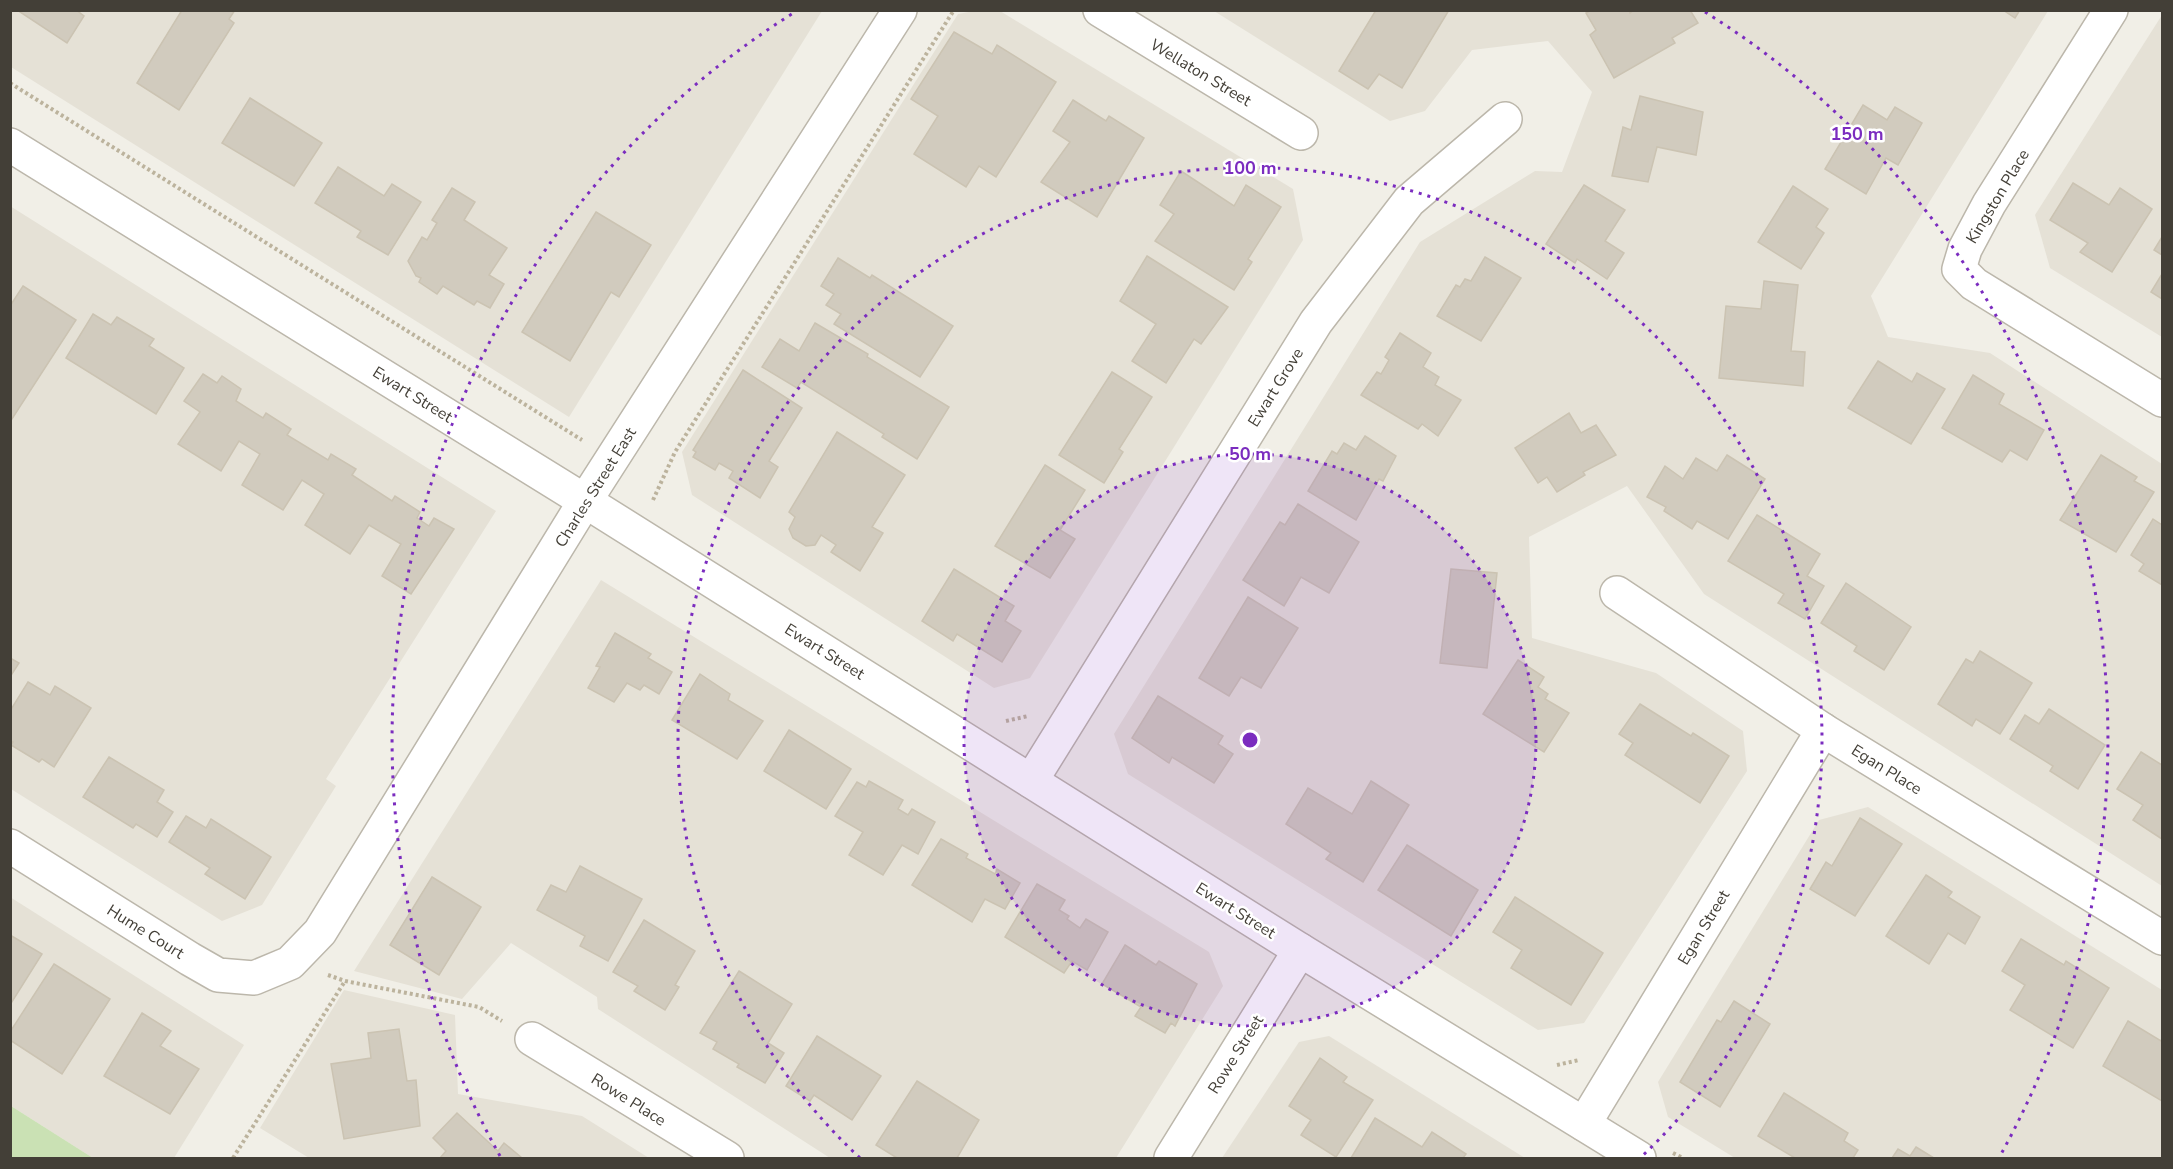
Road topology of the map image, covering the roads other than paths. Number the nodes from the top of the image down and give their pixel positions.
1 (900, 10) edge
2 (1100, 10) edge
3 (2111, 10) edge
4 (1505, 119) dead end
5 (1301, 134) dead end
6 (10, 145) edge
7 (2163, 400) edge
8 (585, 501) junction
9 (1617, 592) dead end
10 (1823, 730) junction
11 (1031, 781) junction
12 (10, 846) edge
13 (2163, 938) edge
14 (1300, 950) junction
15 (290, 963) joint
16 (532, 1039) road end
17 (1584, 1124) junction
18 (727, 1158) edge
19 (1171, 1158) edge
20 (1639, 1158) edge

1 - 8 street, Charles Street East
2 - 5 street, Wellaton Street
3 - 7 street, Kingston Place
4 - 11 street, Ewart Grove
6 - 8 street, Ewart Street
8 - 11 street, Ewart Street
8 - 15 street, Charles Street East
9 - 10 street, Egan Place
10 - 13 street, Egan Place
10 - 17 street, Egan Street
11 - 14 street, Ewart Street
12 - 15 street, Hume Court
14 - 17 street, Ewart Street
14 - 19 street, Rowe Street
16 - 18 street, Rowe Place
17 - 20 street, Ewart Street

